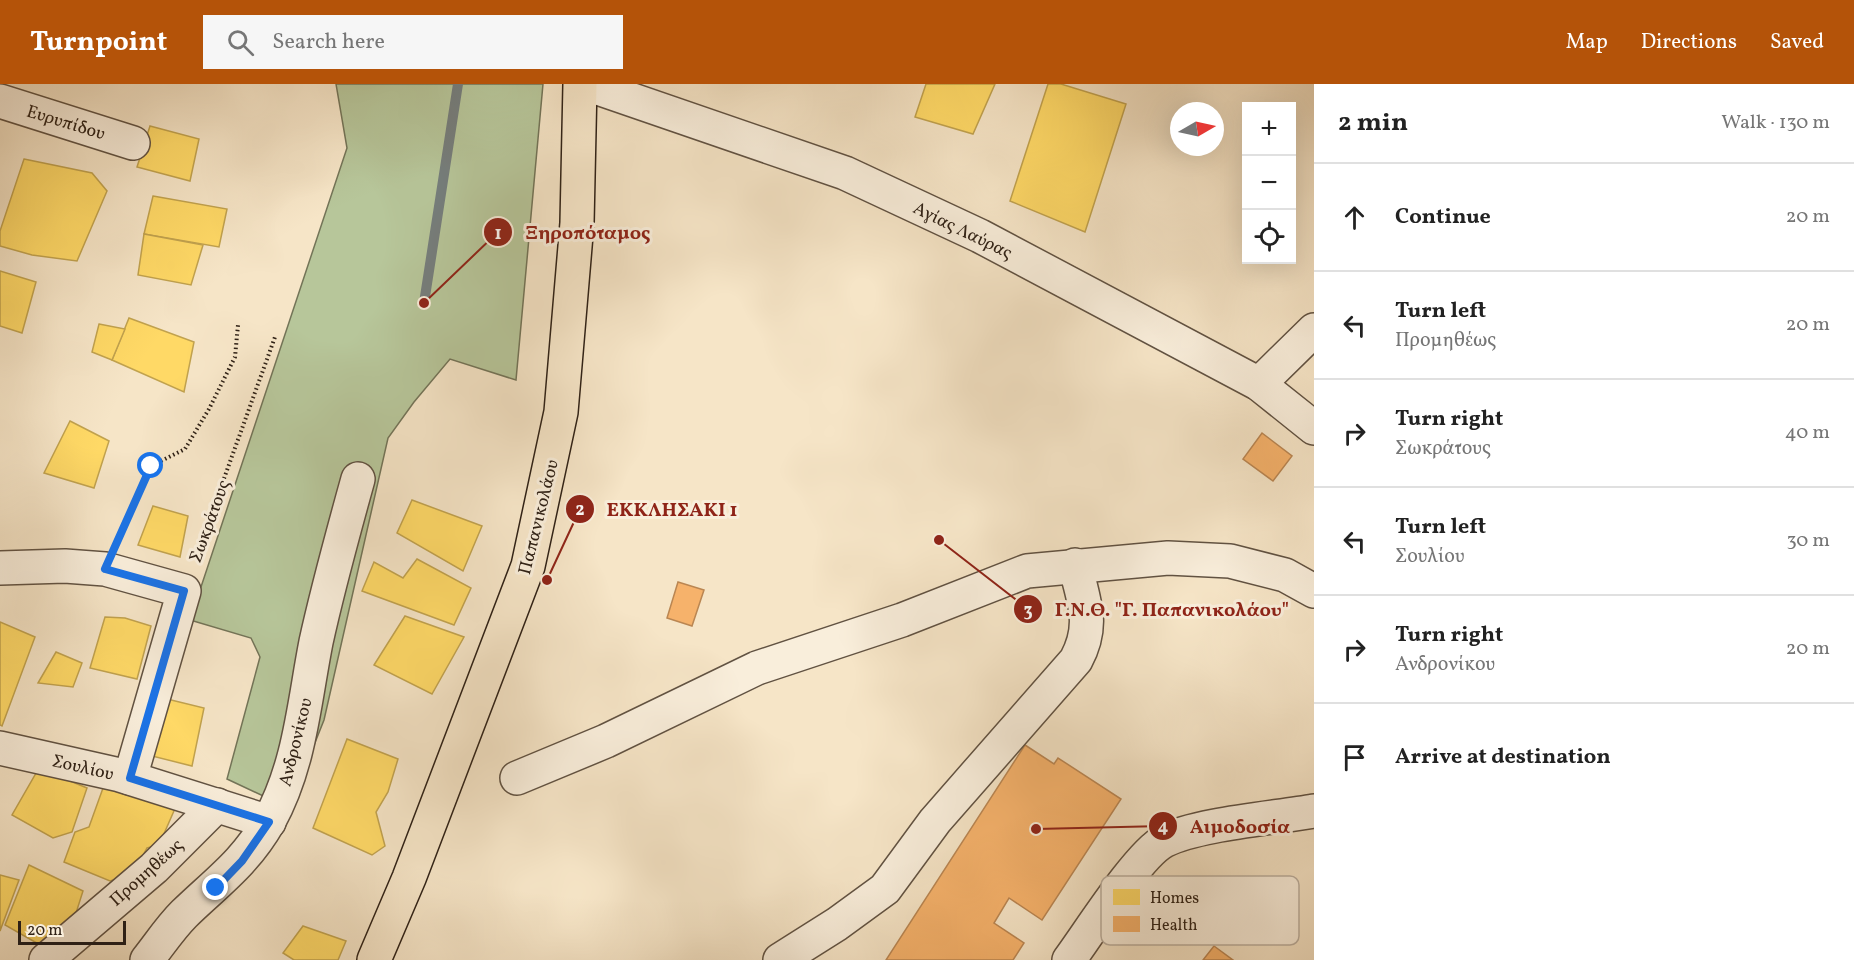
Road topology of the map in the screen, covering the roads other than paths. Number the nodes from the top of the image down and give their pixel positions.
1 (580, 84) edge
2 (586, 84) edge
3 (0, 101) edge
4 (133, 143) dead end
5 (1314, 330) edge
6 (1259, 384) junction
7 (1314, 428) edge
8 (357, 479) dead end
9 (1075, 565) junction
10 (0, 568) edge
11 (1314, 591) edge
12 (0, 748) edge
13 (130, 778) junction
14 (517, 778) dead end
15 (216, 805) junction
16 (1314, 811) edge
17 (269, 822) junction
18 (1131, 876) edge
19 (1101, 917) edge
20 (46, 960) edge
21 (147, 960) edge
22 (374, 960) edge
23 (780, 960) edge
24 (1069, 960) edge

1 - 22 main road, Παπανικολάου
2 - 6 street, Αγίας Λαύρας
3 - 4 street, Ευρυπίδου
5 - 6 street
6 - 7 street, Αγίας Λαύρας
8 - 17 street, Ανδρονίκου
9 - 11 street
9 - 14 street
9 - 23 street
10 - 13 street
12 - 13 street, Σουλίου
13 - 15 street, Σουλίου
15 - 17 street, Σουλίου
15 - 20 street, Προμηθέως
16 - 18 street
17 - 21 street, Ανδρονίκου
19 - 24 street

